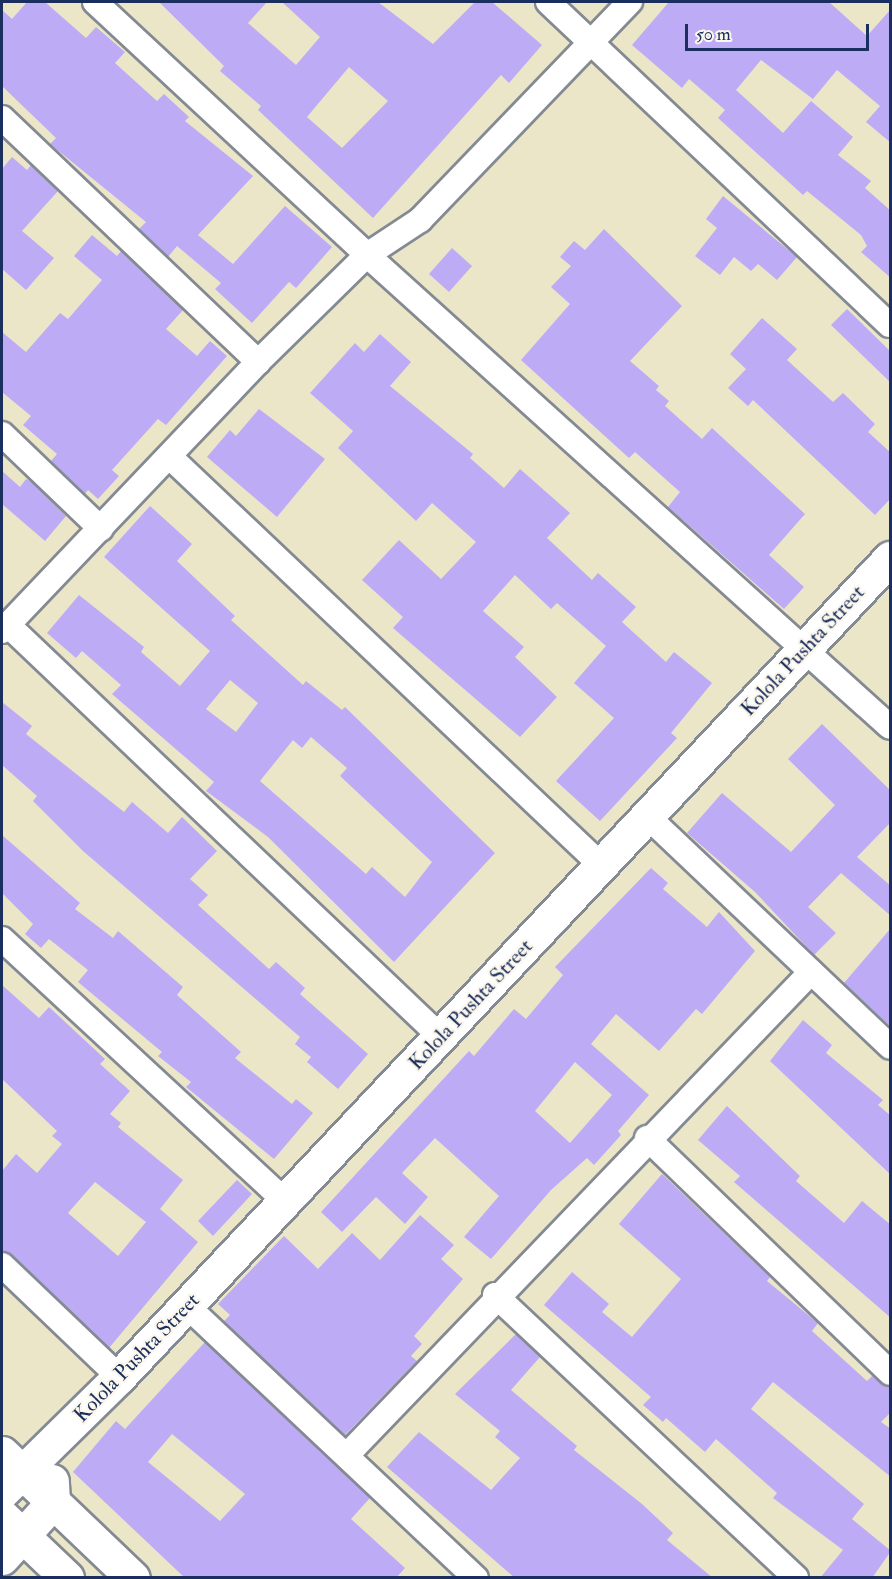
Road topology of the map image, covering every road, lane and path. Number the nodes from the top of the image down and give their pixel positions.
1 (95, 2) edge
2 (548, 2) edge
3 (630, 2) edge
4 (592, 43) junction
5 (2, 118) edge
6 (367, 255) junction
7 (891, 325) edge
8 (258, 362) junction
9 (2, 434) edge
10 (170, 457) junction
11 (101, 529) junction
12 (891, 558) edge
13 (5, 628) edge
14 (804, 650) junction
15 (891, 728) edge
16 (647, 816) junction
17 (601, 865) junction
18 (2, 939) edge
19 (811, 972) junction
20 (441, 1037) junction
21 (891, 1047) edge
22 (647, 1138) junction
23 (284, 1200) junction
24 (2, 1265) edge
25 (495, 1295) junction
26 (187, 1306) junction
27 (891, 1373) edge
28 (119, 1377) junction
29 (49, 1450) junction
30 (347, 1455) junction
31 (8, 1472) edge
32 (53, 1502) junction
33 (8, 1537) edge
34 (67, 1578) edge
35 (133, 1578) edge
36 (476, 1578) edge
37 (796, 1578) edge

1 - 6 street
2 - 4 street
3 - 4 street
4 - 6 street
4 - 7 street
5 - 8 street
6 - 8 street
6 - 14 street
8 - 10 street
9 - 11 street
10 - 11 street
10 - 17 street
11 - 13 street
12 - 14 main road, Kolola Pushta Street
13 - 20 street
14 - 15 street
14 - 16 main road, Kolola Pushta Street
16 - 17 main road, Kolola Pushta Street
16 - 19 street
17 - 20 main road, Kolola Pushta Street
18 - 23 street
19 - 21 street
19 - 22 street
20 - 23 main road, Kolola Pushta Street
22 - 25 street
22 - 27 street
23 - 26 main road, Kolola Pushta Street
24 - 28 street
25 - 30 street
25 - 37 street
26 - 28 main road, Kolola Pushta Street
26 - 30 street
28 - 29 main road, Kolola Pushta Street
29 - 31 main road, Kolola Pushta Street
29 - 32 main road
30 - 36 street
31 - 32 main road
32 - 33 main road
32 - 35 main road
33 - 34 main road

